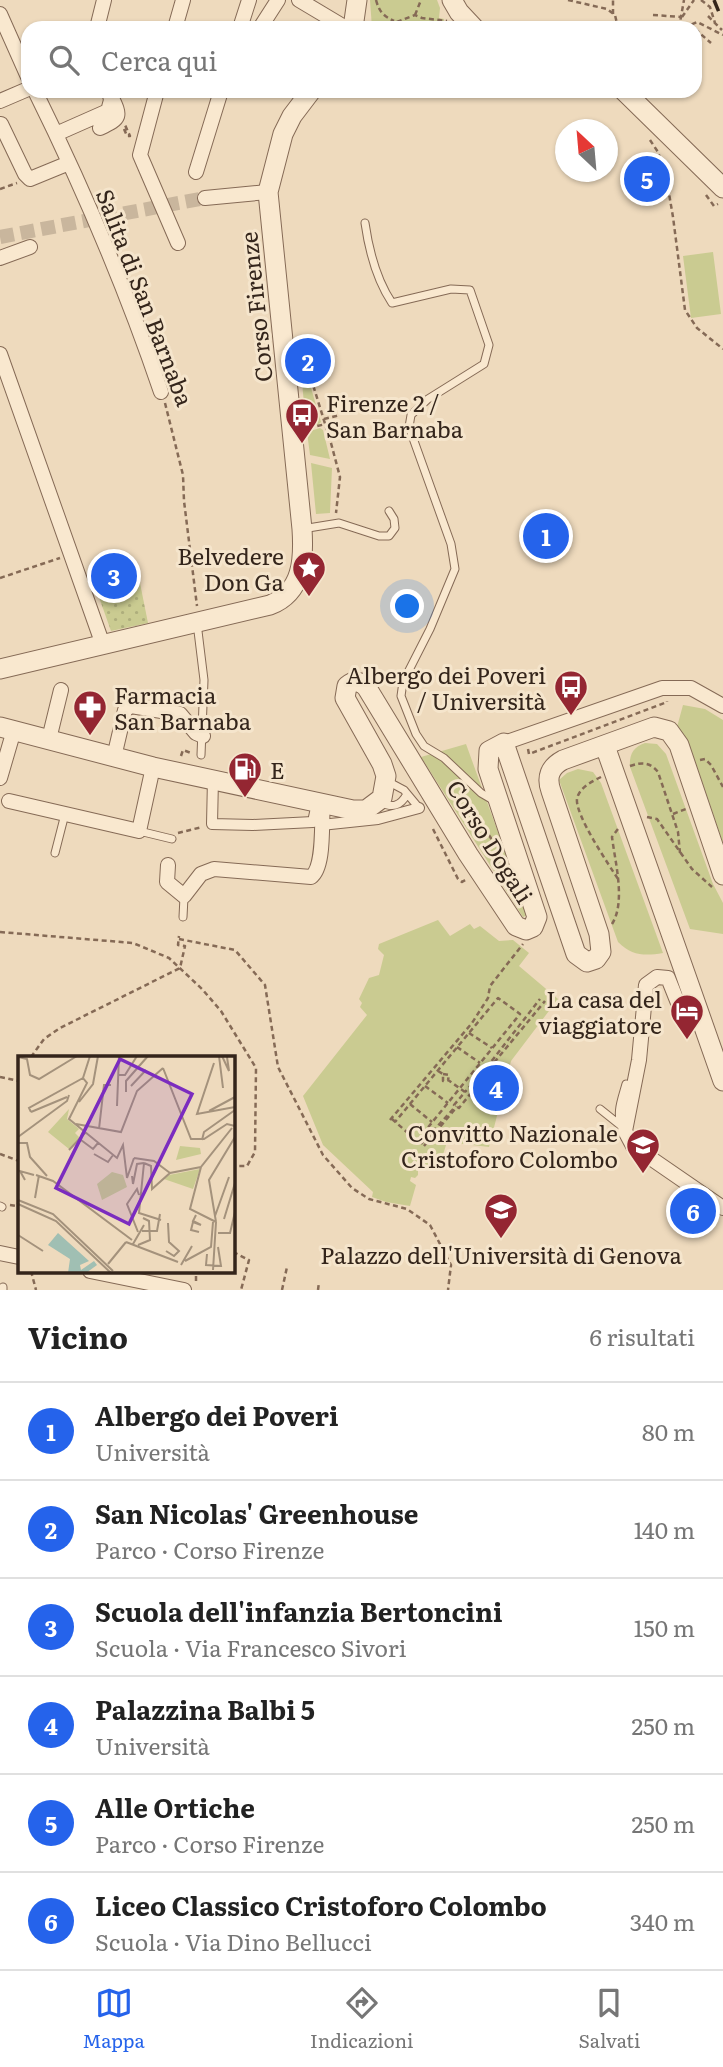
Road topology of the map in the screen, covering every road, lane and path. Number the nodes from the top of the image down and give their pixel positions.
1 (104, 0) edge
2 (183, 0) edge
3 (250, 0) edge
4 (278, 0) edge
5 (300, 0) edge
6 (357, 0) edge
7 (376, 0) edge
8 (421, 0) edge
9 (452, 0) edge
10 (568, 0) edge
11 (613, 0) edge
12 (684, 0) edge
13 (694, 0) edge
14 (701, 0) edge
15 (0, 14) edge
16 (613, 14) junction
17 (415, 15) junction
18 (653, 15) dead end
19 (708, 16) dead end
20 (681, 18) junction
21 (99, 21) edge
22 (177, 21) edge
23 (242, 21) edge
24 (264, 21) edge
25 (333, 21) edge
26 (354, 21) edge
27 (394, 21) joint
28 (444, 21) edge
29 (467, 21) edge
30 (618, 21) edge
31 (680, 21) edge
32 (715, 23) junction
33 (702, 24) edge
34 (722, 32) edge
35 (702, 35) edge
36 (711, 43) dead end
37 (21, 61) edge
38 (21, 92) edge
39 (38, 98) edge
40 (109, 98) edge
41 (112, 98) edge
42 (155, 98) edge
43 (219, 98) edge
44 (306, 98) edge
45 (631, 98) edge
46 (0, 101) edge
47 (118, 117) junction
48 (148, 122) junction
49 (1, 124) edge
50 (100, 128) dead end
51 (647, 133) dead end
52 (56, 134) junction
53 (69, 163) junction
54 (196, 172) dead end
55 (723, 188) edge
56 (268, 192) junction
57 (205, 198) tunnel mouth
58 (365, 223) dead end
59 (178, 243) dead end
60 (30, 247) dead end
61 (0, 258) edge
62 (723, 349) edge
63 (296, 350) dead end
64 (1, 362) edge
65 (161, 391) joint
66 (340, 415) dead end
67 (325, 421) junction
68 (302, 429) dead end
69 (389, 510) dead end
70 (332, 524) junction
71 (302, 529) junction
72 (69, 554) junction
73 (0, 578) edge
74 (199, 616) junction
75 (103, 645) junction
76 (0, 669) edge
77 (61, 690) dead end
78 (716, 695) edge
79 (723, 706) edge
80 (7, 729) edge
81 (203, 736) junction
82 (523, 736) junction
83 (602, 737) junction
84 (49, 739) junction
85 (504, 743) junction
86 (201, 755) dead end
87 (114, 757) junction
88 (685, 764) junction
89 (153, 767) junction
90 (615, 772) junction
91 (0, 778) edge
92 (213, 779) junction
93 (386, 780) junction
94 (723, 788) edge
95 (407, 794) junction
96 (9, 801) dead end
97 (378, 802) junction
98 (320, 803) junction
99 (499, 804) junction
100 (419, 808) junction
101 (65, 814) junction
102 (631, 821) junction
103 (321, 825) junction
104 (139, 831) junction
105 (172, 839) dead end
106 (499, 843) dead end
107 (480, 844) dead end
108 (55, 853) dead end
109 (680, 853) junction
110 (167, 865) dead end
111 (458, 879) dead end
112 (618, 879) junction
113 (719, 883) edge
114 (184, 896) junction
115 (183, 917) dead end
116 (522, 930) junction
117 (0, 932) edge
118 (599, 934) junction
119 (180, 968) junction
120 (542, 1000) dead end
121 (700, 1018) junction
122 (469, 1033) junction
123 (457, 1047) junction
124 (492, 1048) junction
125 (32, 1056) edge
126 (480, 1063) junction
127 (438, 1071) junction
128 (0, 1077) edge
129 (723, 1081) edge
130 (18, 1082) edge
131 (477, 1082) junction
132 (625, 1084) dead end
133 (425, 1086) junction
134 (460, 1088) junction
135 (465, 1092) junction
136 (448, 1103) junction
137 (410, 1104) junction
138 (457, 1106) junction
139 (600, 1110) dead end
140 (392, 1120) junction
141 (433, 1122) junction
142 (623, 1128) junction
143 (423, 1145) dead end
144 (0, 1154) edge
145 (18, 1161) edge
146 (234, 1166) edge
147 (721, 1204) edge
148 (234, 1252) edge
149 (0, 1253) edge
150 (18, 1257) edge
151 (287, 1267) dead end
152 (31, 1272) edge
153 (97, 1272) edge
154 (319, 1282) dead end
155 (190, 1286) edge
156 (36, 1290) edge
157 (241, 1290) edge
158 (282, 1290) edge
159 (318, 1290) edge
160 (448, 1290) edge

1 - 21 street
2 - 22 street
3 - 23 street
4 - 24 street
5 - 25 street
6 - 26 street
7 - 27 path
8 - 17 path
9 - 29 street
10 - 16 path
11 - 16 path
12 - 20 path
13 - 20 path
14 - 32 path
15 - 37 street
16 - 30 path
17 - 27 path
17 - 28 path
18 - 20 path
19 - 32 path
20 - 31 path
32 - 34 path
33 - 34 path
35 - 36 path
38 - 46 street
39 - 52 street, Salita di San Barnaba
40 - 52 street
41 - 47 street
42 - 48 street
43 - 54 street
44 - 56 street, Corso Firenze
45 - 55 street
47 - 48 path
47 - 50 street
48 - 59 street
49 - 53 street
51 - 62 path
52 - 53 street, Salita di San Barnaba
53 - 65 street, Salita di San Barnaba
56 - 57 street
56 - 71 street, Corso Firenze
58 - 99 lane
60 - 61 street
63 - 67 path
64 - 72 street
65 - 74 path, Salita di San Barnaba
66 - 67 path
67 - 68 path
67 - 70 path
69 - 70 lane
70 - 71 lane
71 - 74 street, Corso Firenze
72 - 73 path
72 - 75 street
74 - 75 street, Corso Firenze
74 - 81 lane
75 - 76 street, Corso Firenze
77 - 84 street
78 - 79 street
78 - 82 street
80 - 84 street
80 - 91 street
81 - 86 lane
81 - 87 street
82 - 83 path
82 - 85 street
83 - 88 street
83 - 90 street
83 - 118 street
84 - 87 street
85 - 99 street, Corso Dogali
85 - 118 street, Corso Dogali
87 - 89 street
88 - 94 path
88 - 113 street
89 - 92 street
89 - 104 street
90 - 102 street
90 - 109 path
90 - 112 path
92 - 98 street
92 - 98 street
93 - 95 lane
93 - 97 street
93 - 116 street, Corso Dogali
95 - 97 lane
95 - 100 lane
96 - 101 street
97 - 98 street
98 - 103 street
99 - 116 street, Corso Dogali
100 - 103 street
100 - 111 path
101 - 104 street
101 - 108 lane
102 - 109 path
102 - 112 path
102 - 121 street
103 - 114 street
104 - 105 lane
106 - 107 path
109 - 113 path
110 - 114 street
112 - 118 path
114 - 115 lane
116 - 140 path
117 - 119 path
119 - 125 path
119 - 146 path
119 - 160 path
120 - 131 path
121 - 129 street
121 - 142 street
122 - 123 path
122 - 124 path
122 - 124 path
123 - 126 path
123 - 127 path
124 - 126 path
126 - 134 path
127 - 133 path
127 - 134 path
128 - 130 path
131 - 135 path
131 - 138 path
132 - 142 lane
133 - 136 path
133 - 137 path
134 - 135 path
134 - 136 path
135 - 138 path
136 - 141 path
137 - 140 path
137 - 141 path
138 - 143 path
139 - 142 lane
140 - 141 path
142 - 147 street
144 - 145 path
148 - 157 path
149 - 150 street
151 - 158 path
152 - 156 path
153 - 155 street
154 - 159 path

